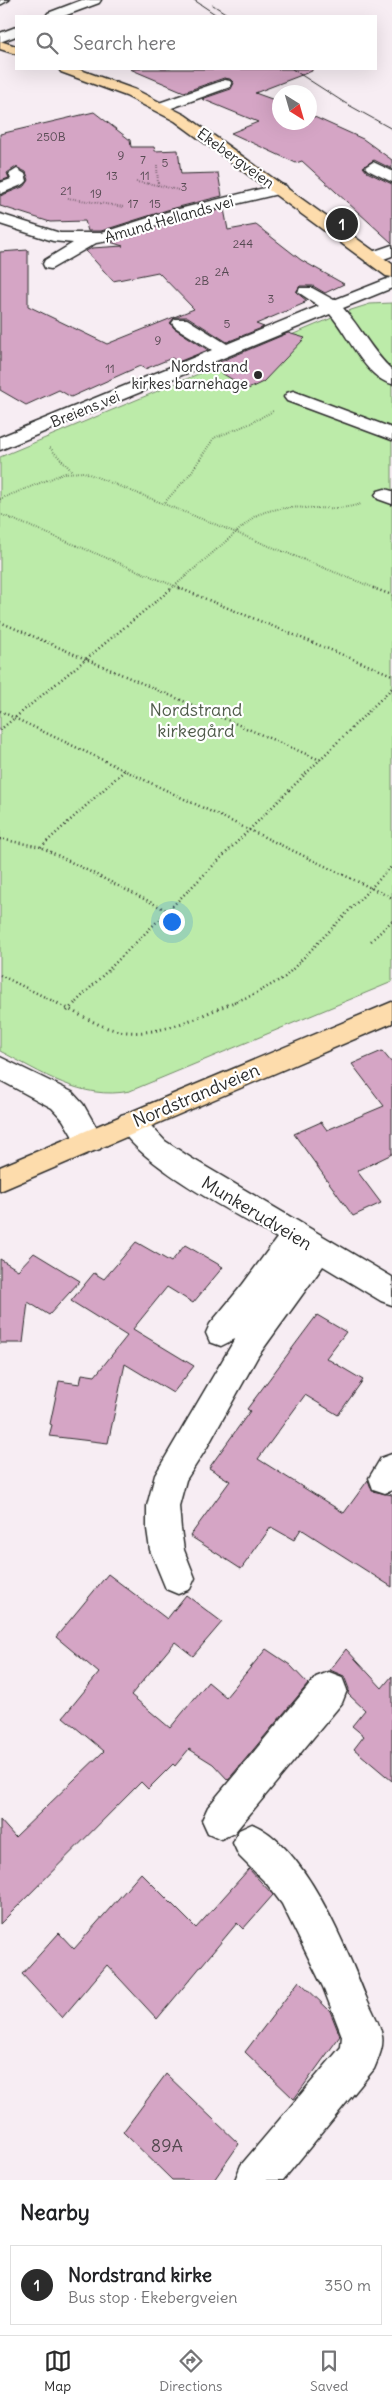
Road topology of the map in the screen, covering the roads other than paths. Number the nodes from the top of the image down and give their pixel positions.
1 (94, 0) edge
2 (53, 13) edge
3 (15, 26) edge
4 (15, 31) edge
5 (0, 32) edge
6 (0, 38) edge
7 (0, 45) edge
8 (15, 50) edge
9 (69, 70) edge
10 (226, 84) dead end
11 (161, 107) junction
12 (373, 167) dead end
13 (17, 174) dead end
14 (392, 177) edge
15 (0, 189) edge
16 (280, 189) junction
17 (0, 218) edge
18 (92, 239) junction
19 (392, 250) edge
20 (372, 258) junction
21 (51, 264) dead end
22 (392, 272) edge
23 (392, 282) edge
24 (306, 292) dead end
25 (332, 306) junction
26 (181, 323) dead end
27 (225, 350) junction
28 (392, 379) edge
29 (293, 397) road end
30 (3, 424) dead end
31 (392, 434) edge
32 (21, 435) junction
33 (0, 444) edge
34 (392, 1012) edge
35 (0, 1067) edge
36 (131, 1123) junction
37 (90, 1141) junction
38 (0, 1179) edge
39 (307, 1243) junction
40 (392, 1292) edge
41 (221, 1333) dead end
42 (178, 1578) dead end
43 (329, 1690) dead end
44 (221, 1820) dead end
45 (252, 1843) dead end
46 (256, 2180) edge

1 - 2 street
3 - 5 street
4 - 6 street
7 - 8 main road
9 - 11 main road, Ekebergveien
10 - 11 street
11 - 16 main road, Ekebergveien
12 - 14 street
13 - 15 street
16 - 18 street, Amund Hellands vei
16 - 20 main road, Ekebergveien
17 - 18 street, Amund Hellands vei
18 - 21 street
19 - 20 street
20 - 22 main road, Ekebergveien
23 - 25 street, Breiens vei
24 - 25 street
25 - 27 street, Breiens vei
25 - 28 street
26 - 27 street
27 - 32 street, Breiens vei
29 - 31 street
30 - 32 street
32 - 33 street, Breiens vei
34 - 36 main road, Nordstrandveien
35 - 37 street
36 - 37 main road, Nordstrandveien
36 - 39 street, Munkerudveien
37 - 38 main road, Nordstrandveien
39 - 40 street, Munkerudveien
39 - 41 street
39 - 42 street
43 - 44 street
45 - 46 street

